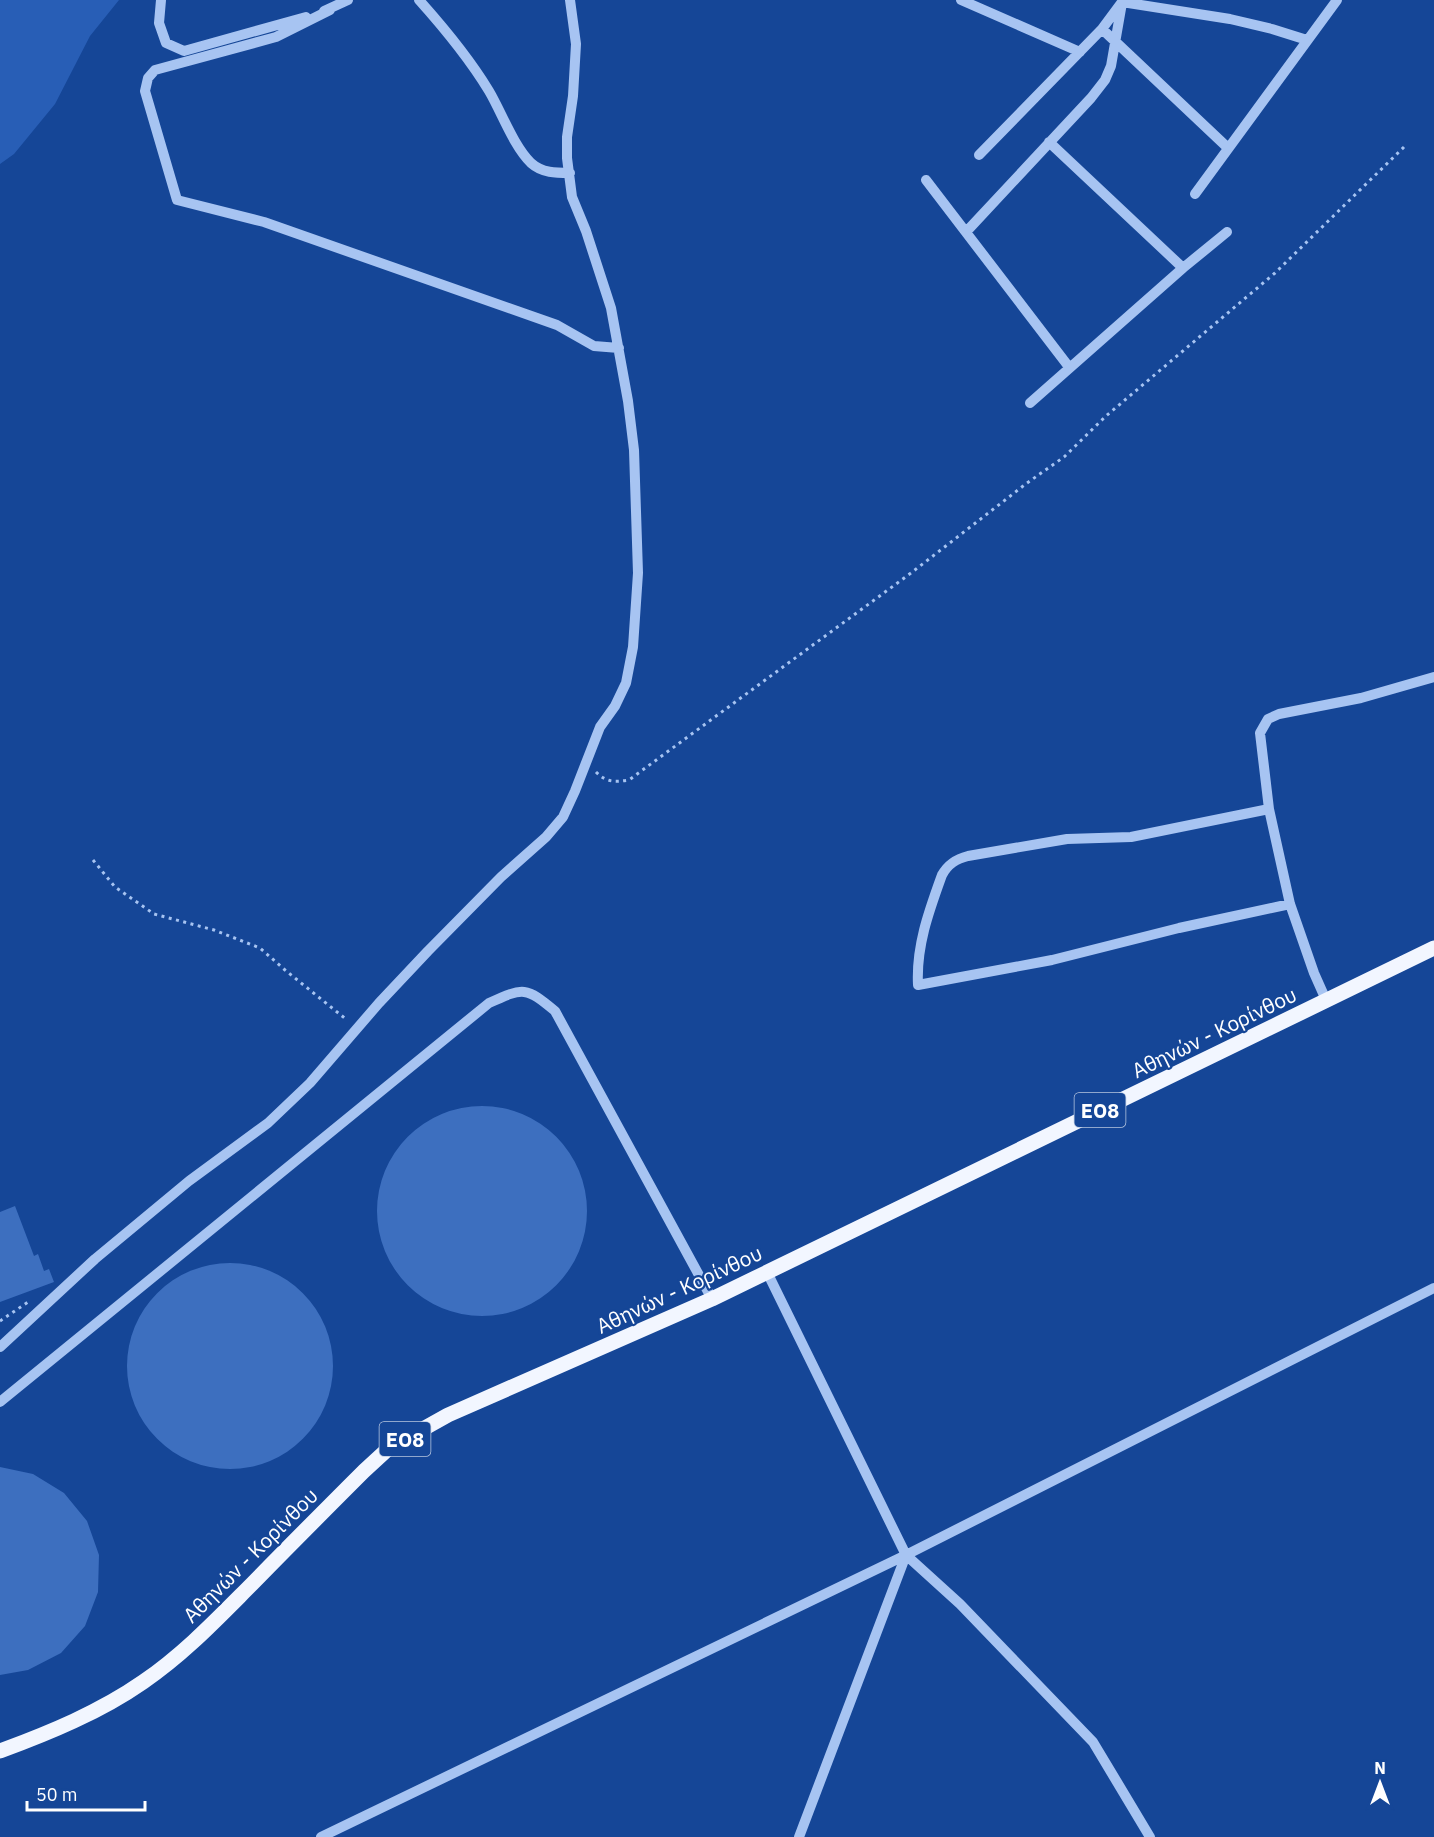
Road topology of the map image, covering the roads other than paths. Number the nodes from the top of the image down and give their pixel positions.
1 (160, 0) edge
2 (348, 0) edge
3 (419, 0) edge
4 (570, 0) edge
5 (961, 0) edge
6 (1337, 0) edge
7 (1122, 1) edge
8 (330, 10) junction
9 (1102, 29) junction
10 (1307, 40) junction
11 (1115, 43) junction
12 (1080, 52) junction
13 (1049, 142) junction
14 (1228, 148) junction
15 (979, 155) dead end
16 (570, 173) junction
17 (926, 180) dead end
18 (1196, 194) dead end
19 (966, 232) junction
20 (1227, 232) dead end
21 (1183, 268) junction
22 (619, 348) junction
23 (1069, 367) junction
24 (1030, 403) dead end
25 (1434, 677) edge
26 (1269, 809) junction
27 (1290, 904) junction
28 (1434, 948) edge
29 (1326, 1000) junction
30 (767, 1272) junction
31 (1434, 1288) edge
32 (712, 1299) junction
33 (0, 1347) edge
34 (2, 1397) edge
35 (906, 1555) junction
36 (0, 1751) edge
37 (321, 1837) edge
38 (799, 1837) edge
39 (1150, 1837) edge

1 - 8 street
2 - 8 street
3 - 16 street
4 - 16 street
5 - 12 street
6 - 10 street
7 - 9 street
7 - 10 street
7 - 11 street
8 - 22 street
9 - 11 street
9 - 12 street
10 - 14 street
11 - 13 street
11 - 14 street
12 - 15 street
13 - 19 street
13 - 21 street
14 - 18 street
16 - 22 street
17 - 19 street
19 - 23 street
20 - 21 street
21 - 23 street
22 - 33 street
23 - 24 street
25 - 26 street
26 - 27 street
26 - 27 street
27 - 29 street
28 - 29 main road, Αθηνών - Κορίνθου / ΕΟ8
29 - 30 main road, Αθηνών - Κορίνθου / ΕΟ8
30 - 32 main road, Αθηνών - Κορίνθου / ΕΟ8
30 - 35 street
31 - 35 street
32 - 34 street
32 - 36 main road, Αθηνών - Κορίνθου / ΕΟ8
35 - 37 street
35 - 38 street
35 - 39 street

